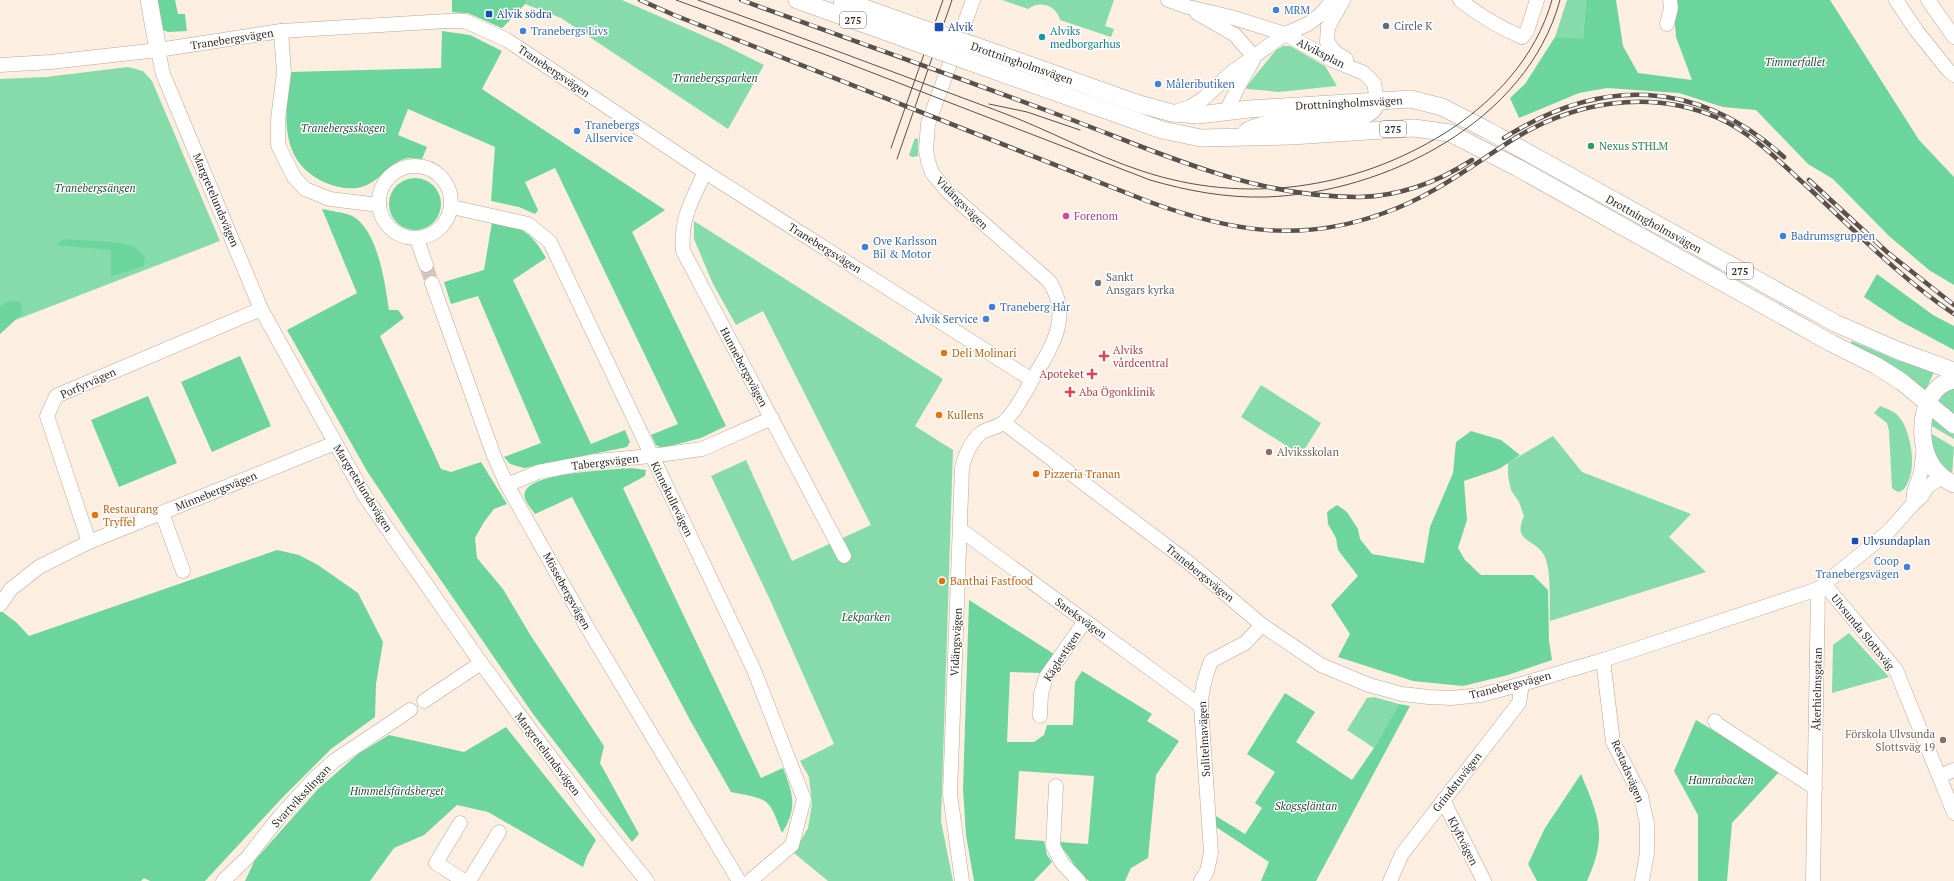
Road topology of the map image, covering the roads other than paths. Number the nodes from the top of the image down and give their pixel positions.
1 (149, 0) edge
2 (797, 0) edge
3 (842, 0) edge
4 (973, 0) edge
5 (1333, 0) edge
6 (1342, 0) edge
7 (1460, 0) edge
8 (1537, 0) edge
9 (1670, 0) edge
10 (1896, 0) edge
11 (1928, 0) edge
12 (1180, 3) edge
13 (1667, 24) dead end
14 (281, 31) junction
15 (912, 33) junction
16 (1285, 34) junction
17 (1954, 37) edge
18 (158, 50) junction
19 (1254, 58) junction
20 (0, 65) edge
21 (1364, 73) junction
22 (1954, 75) edge
23 (1377, 100) junction
24 (1226, 112) junction
25 (1172, 113) junction
26 (1241, 137) junction
27 (705, 172) junction
28 (379, 205) junction
29 (452, 207) junction
30 (417, 239) junction
31 (426, 264) tunnel mouth
32 (432, 283) tunnel mouth
33 (261, 309) junction
34 (1831, 343) junction
35 (1954, 371) edge
36 (1032, 380) junction
37 (1954, 380) edge
38 (1928, 404) junction
39 (772, 418) junction
40 (1004, 423) junction
41 (1954, 425) edge
42 (1922, 427) junction
43 (334, 443) junction
44 (1924, 447) junction
45 (651, 456) junction
46 (1948, 481) edge
47 (507, 485) junction
48 (1913, 504) junction
49 (162, 513) junction
50 (961, 530) junction
51 (89, 542) junction
52 (844, 556) dead end
53 (183, 571) dead end
54 (1822, 587) junction
55 (0, 605) edge
56 (1085, 621) junction
57 (1262, 624) junction
58 (1603, 660) junction
59 (481, 663) junction
60 (1522, 684) junction
61 (424, 701) dead end
62 (1202, 706) junction
63 (410, 710) dead end
64 (1040, 716) dead end
65 (1715, 721) dead end
66 (1954, 770) edge
67 (1940, 776) junction
68 (1056, 786) dead end
69 (1815, 788) junction
70 (1443, 800) junction
71 (1954, 813) edge
72 (460, 822) dead end
73 (498, 832) dead end
74 (223, 881) edge
75 (464, 881) edge
76 (468, 881) edge
77 (647, 881) edge
78 (739, 881) edge
79 (750, 881) edge
80 (962, 881) edge
81 (1079, 881) edge
82 (1201, 881) edge
83 (1390, 881) edge
84 (1484, 881) edge
85 (1642, 881) edge
86 (1813, 881) edge

1 - 18 main road
2 - 15 main road, Drottningholmsvägen / 275
3 - 15 main road, Drottningholmsvägen / 275
4 - 36 street, Vidängsvägen
5 - 16 street
6 - 21 street
7 - 8 street
9 - 13 street
10 - 22 street
11 - 17 street
12 - 16 street
12 - 19 street
14 - 18 street, Tranebergsvägen
14 - 27 street, Tranebergsvägen
14 - 28 street
15 - 25 main road, Drottningholmsvägen / 275, bridge
15 - 26 main road, Drottningholmsvägen / 275, bridge
16 - 19 street, Alviksplan
16 - 21 street, Alviksplan
18 - 20 street, Tranebergsvägen
18 - 33 street, Margretelundsvägen
19 - 24 street, Alviksplan
19 - 25 street, Alviksplan
21 - 23 street
23 - 24 main road, Drottningholmsvägen / 275
23 - 26 main road
23 - 35 main road, Drottningholmsvägen / 275
24 - 25 main road, Drottningholmsvägen / 275
24 - 26 main road
26 - 34 main road, Drottningholmsvägen / 275
27 - 36 street, Tranebergsvägen
27 - 39 street, Hunnebergsvägen
28 - 29 street
28 - 30 street
29 - 30 street
29 - 45 street, Kinnekullevägen
30 - 31 street
32 - 47 street, Mössebergsvägen
33 - 43 street, Margretelundsvägen
33 - 51 street, Porfyrvägen
34 - 38 main road, Drottningholmsvägen / 275
34 - 42 main road, Drottningholmsvägen
36 - 40 street, Vidängsvägen
37 - 38 main road
38 - 41 main road, Drottningholmsvägen / 275
38 - 42 main road
39 - 45 street, Tabergsvägen
39 - 52 street, Hunnebergsvägen
40 - 50 street, Vidängsvägen
40 - 57 street, Tranebergsvägen
42 - 44 main road
43 - 49 street, Minnebergsvägen
43 - 59 street, Margretelundsvägen
44 - 46 main road
44 - 48 street
45 - 47 street, Tabergsvägen
45 - 79 street, Kinnekullevägen
46 - 48 street, Tranebergsvägen
47 - 78 street, Mössebergsvägen
48 - 54 street, Tranebergsvägen
49 - 51 street, Minnebergsvägen
49 - 53 street
50 - 56 street, Sareksvägen
50 - 80 street, Vidängsvägen
51 - 55 street, Minnebergsvägen
54 - 58 street, Tranebergsvägen
54 - 67 street, Ulvsunda Slottsväg
54 - 69 street, Åkerhielmsgatan
56 - 62 street, Sareksvägen
56 - 64 street, Käglestigen
57 - 60 street, Tranebergsvägen
57 - 62 street, Sulitelmavägen
58 - 60 street, Tranebergsvägen
58 - 85 street, Restadsvägen
59 - 61 street
59 - 77 street, Margretelundsvägen
60 - 70 street, Grindstuvägen
62 - 82 street, Sulitelmavägen
63 - 74 street, Svartviksslingan
65 - 69 street
66 - 67 street
67 - 71 street, Ulvsunda Slottsväg
68 - 81 street
69 - 86 street, Åkerhielmsgatan
70 - 83 street, Grindstuvägen
70 - 84 street, Klyftvägen
72 - 75 street
73 - 76 street

